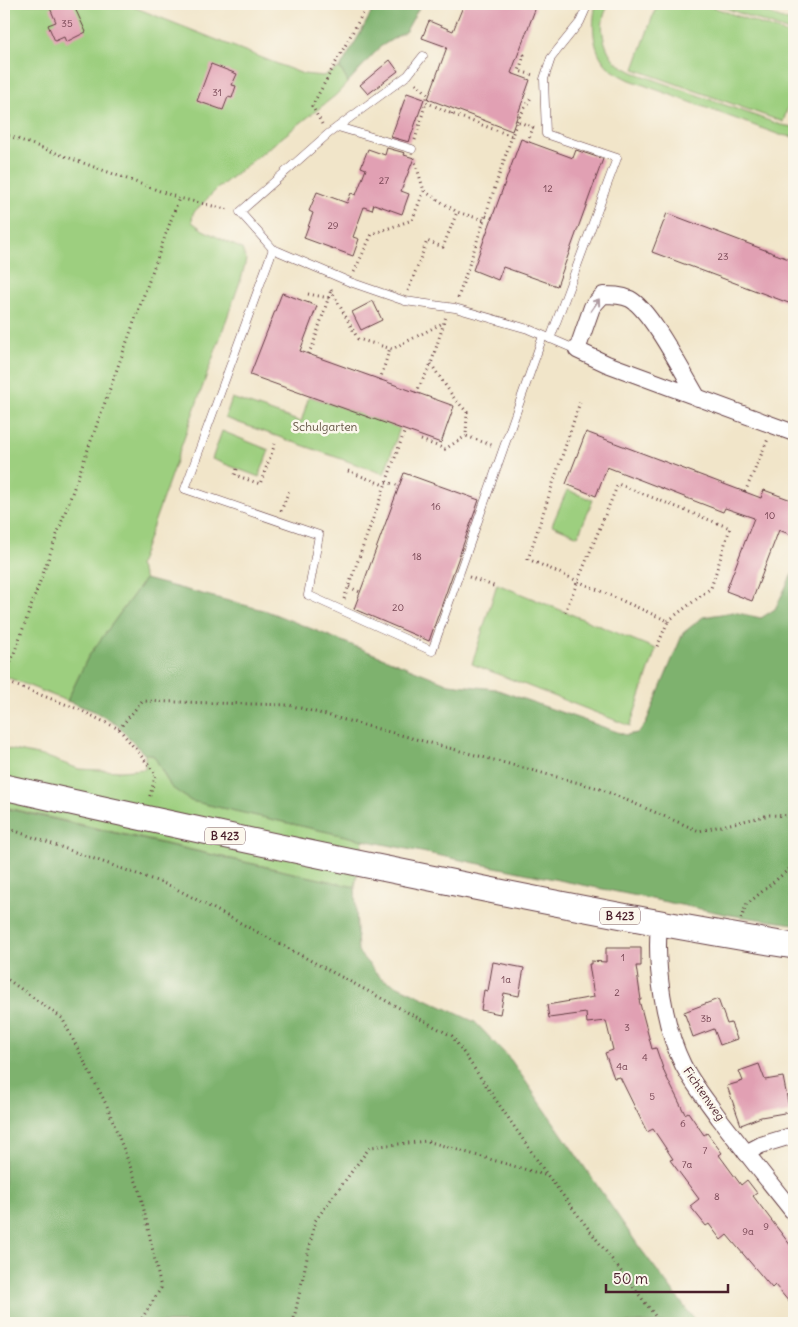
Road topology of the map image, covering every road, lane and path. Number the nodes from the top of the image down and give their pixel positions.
1 (368, 4) edge
2 (588, 4) edge
3 (519, 52) dead end
4 (423, 56) dead end
5 (408, 75) junction
6 (544, 79) junction
7 (425, 103) junction
8 (453, 109) dead end
9 (524, 109) dead end
10 (452, 114) junction
11 (517, 121) junction
12 (338, 127) junction
13 (533, 127) junction
14 (4, 134) edge
15 (328, 134) junction
16 (546, 134) junction
17 (512, 136) junction
18 (528, 142) dead end
19 (412, 150) junction
20 (424, 191) junction
21 (179, 198) junction
22 (240, 212) junction
23 (456, 212) junction
24 (486, 216) junction
25 (492, 218) dead end
26 (484, 220) junction
27 (273, 249) junction
28 (335, 275) junction
29 (350, 282) junction
30 (331, 290) junction
31 (308, 294) dead end
32 (329, 298) junction
33 (405, 301) junction
34 (452, 307) junction
35 (443, 323) junction
36 (547, 337) junction
37 (390, 348) junction
38 (577, 350) junction
39 (308, 354) dead end
40 (431, 364) junction
41 (380, 380) dead end
42 (416, 393) dead end
43 (698, 398) junction
44 (580, 402) dead end
45 (406, 430) dead end
46 (794, 433) edge
47 (466, 436) junction
48 (768, 438) dead end
49 (421, 440) dead end
50 (275, 444) dead end
51 (503, 449) junction
52 (237, 469) dead end
53 (348, 471) dead end
54 (385, 483) junction
55 (400, 486) dead end
56 (290, 488) dead end
57 (745, 492) dead end
58 (277, 520) junction
59 (460, 574) junction
60 (579, 581) junction
61 (349, 587) junction
62 (496, 587) dead end
63 (360, 592) dead end
64 (340, 610) junction
65 (565, 612) dead end
66 (668, 621) junction
67 (656, 649) dead end
68 (4, 681) edge
69 (119, 729) junction
70 (4, 787) edge
71 (794, 816) edge
72 (154, 821) junction
73 (4, 827) edge
74 (794, 865) edge
75 (658, 924) junction
76 (737, 937) junction
77 (794, 946) edge
78 (4, 977) edge
79 (794, 1135) edge
80 (746, 1153) junction
81 (548, 1176) junction
82 (794, 1214) edge
83 (139, 1323) edge
84 (293, 1323) edge
85 (660, 1323) edge

1 - 15 path
2 - 6 lane
3 - 6 path
4 - 5 lane
5 - 7 path
5 - 12 lane
6 - 16 lane
7 - 10 path
7 - 19 path
8 - 10 path
9 - 11 path
10 - 17 path
11 - 13 path
11 - 17 path
12 - 15 lane
12 - 19 lane
13 - 16 path
13 - 18 path
14 - 21 path
15 - 22 lane
16 - 36 lane
17 - 24 path
19 - 20 path
20 - 23 path
20 - 29 path
21 - 22 path
21 - 68 path
22 - 27 lane
23 - 26 path
23 - 33 path
24 - 25 path
24 - 26 path
26 - 34 path
27 - 28 lane
27 - 58 lane
28 - 29 lane
28 - 30 path
29 - 33 lane
30 - 32 path
30 - 37 path
31 - 32 path
32 - 39 path
33 - 34 lane
34 - 35 path
34 - 36 lane
35 - 37 path
35 - 40 path
36 - 38 lane
36 - 51 lane
37 - 41 path
38 - 43 street
38 -> 43 street
40 - 42 path
40 - 47 path
43 - 46 street
44 - 60 path
45 - 54 path
47 - 49 path
47 - 51 path
48 - 57 path
50 - 52 path
51 - 59 lane
53 - 54 path
54 - 55 path
54 - 61 path
56 - 58 path
58 - 64 lane
59 - 62 path
59 - 64 lane
60 - 65 path
60 - 66 path
60 - 66 path
61 - 63 path
61 - 64 path
66 - 67 path
68 - 69 path
69 - 71 path
69 - 72 path
70 - 72 main road, B 423
72 - 75 main road, B 423
73 - 81 path
74 - 76 path
75 - 76 main road, B 423
75 - 80 street, Fichtenweg
76 - 77 main road, B 423
78 - 83 path
79 - 80 street
80 - 82 street, Fichtenweg
81 - 84 path
81 - 85 path

